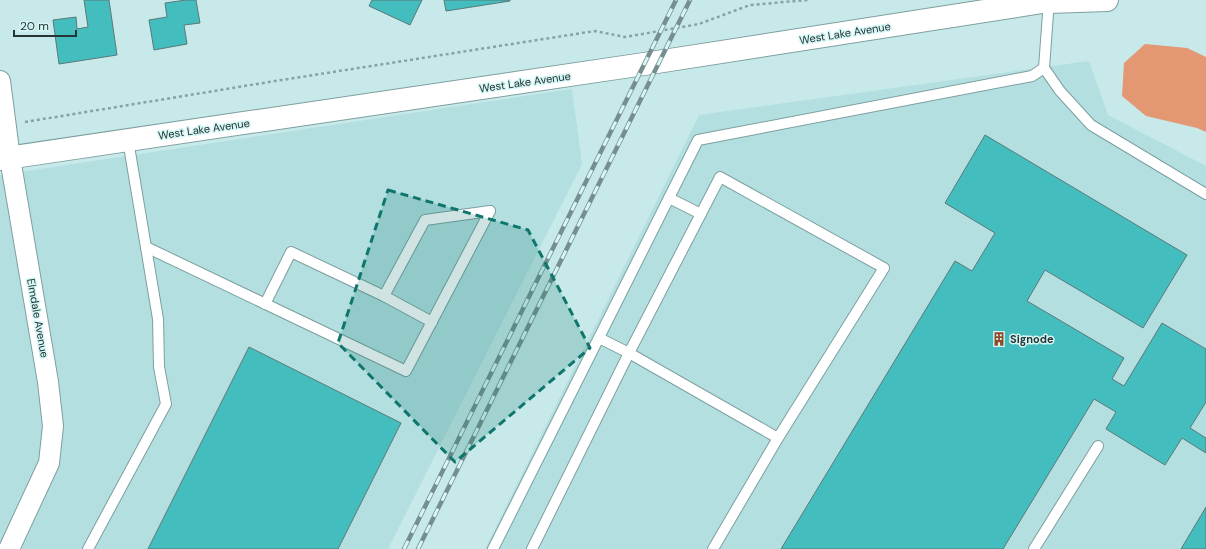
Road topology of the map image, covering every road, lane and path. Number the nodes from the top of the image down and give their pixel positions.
1 (808, 0) edge
2 (1107, 0) edge
3 (1051, 1) edge
4 (1044, 68) junction
5 (0, 81) edge
6 (23, 123) dead end
7 (128, 140) junction
8 (5, 159) edge
9 (1206, 194) edge
10 (669, 198) junction
11 (701, 214) junction
12 (146, 247) junction
13 (384, 296) junction
14 (265, 304) junction
15 (432, 322) junction
16 (599, 338) junction
17 (629, 354) junction
18 (778, 438) junction
19 (1098, 446) dead end
20 (10, 549) edge
21 (88, 549) edge
22 (493, 549) edge
23 (532, 549) edge
24 (713, 549) edge
25 (1034, 549) edge

1 - 6 path
2 - 3 street, West Lake Avenue
3 - 4 lane
3 - 7 street, West Lake Avenue
4 - 9 lane
4 - 10 lane
5 - 8 street, Elmdale Avenue
7 - 8 street, West Lake Avenue
7 - 12 lane
8 - 20 street, Elmdale Avenue
10 - 11 lane
10 - 16 lane
11 - 17 lane
11 - 18 lane
12 - 14 lane
12 - 21 lane
13 - 14 lane
13 - 15 lane
13 - 15 lane
14 - 15 lane
16 - 17 lane
16 - 22 lane
17 - 18 lane
17 - 23 lane
18 - 24 lane
19 - 25 lane

